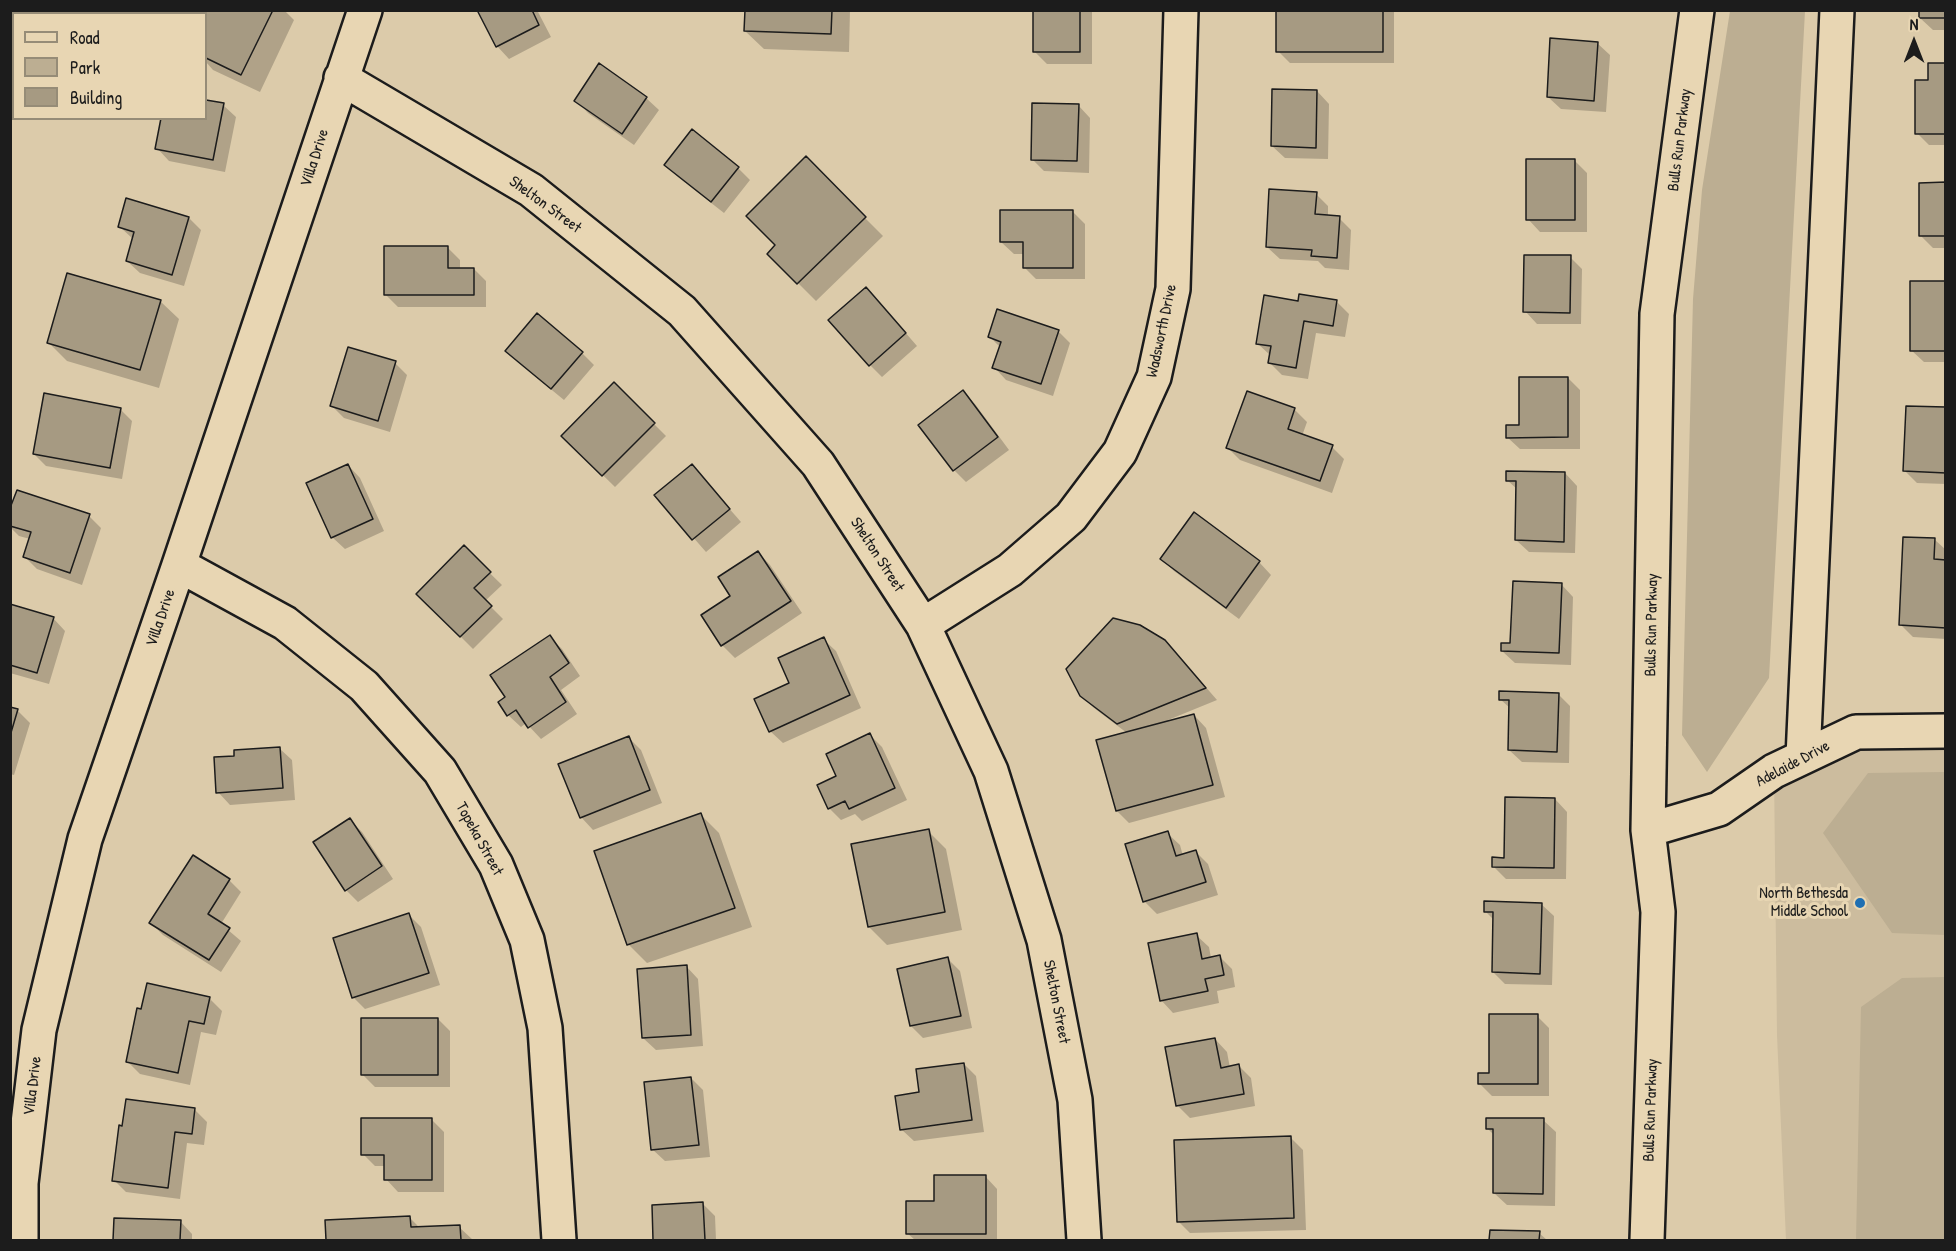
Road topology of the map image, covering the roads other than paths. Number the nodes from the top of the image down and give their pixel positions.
1 (365, 10) edge
2 (1180, 10) edge
3 (1697, 10) edge
4 (1837, 10) edge
5 (341, 78) junction
6 (179, 565) junction
7 (923, 625) junction
8 (1946, 731) edge
9 (1803, 757) junction
10 (1648, 830) junction
11 (21, 1240) edge
12 (559, 1240) edge
13 (1084, 1240) edge
14 (1647, 1240) edge

1 - 5 street, Villa Drive
2 - 7 street, Wadsworth Drive
3 - 10 street, Bulls Run Parkway
4 - 9 street
5 - 6 street, Villa Drive
5 - 7 street, Shelton Street
6 - 11 street, Villa Drive
6 - 12 street, Topeka Street
7 - 13 street, Shelton Street
8 - 9 street, Adelaide Drive
9 - 10 street, Adelaide Drive
10 - 14 street, Bulls Run Parkway

